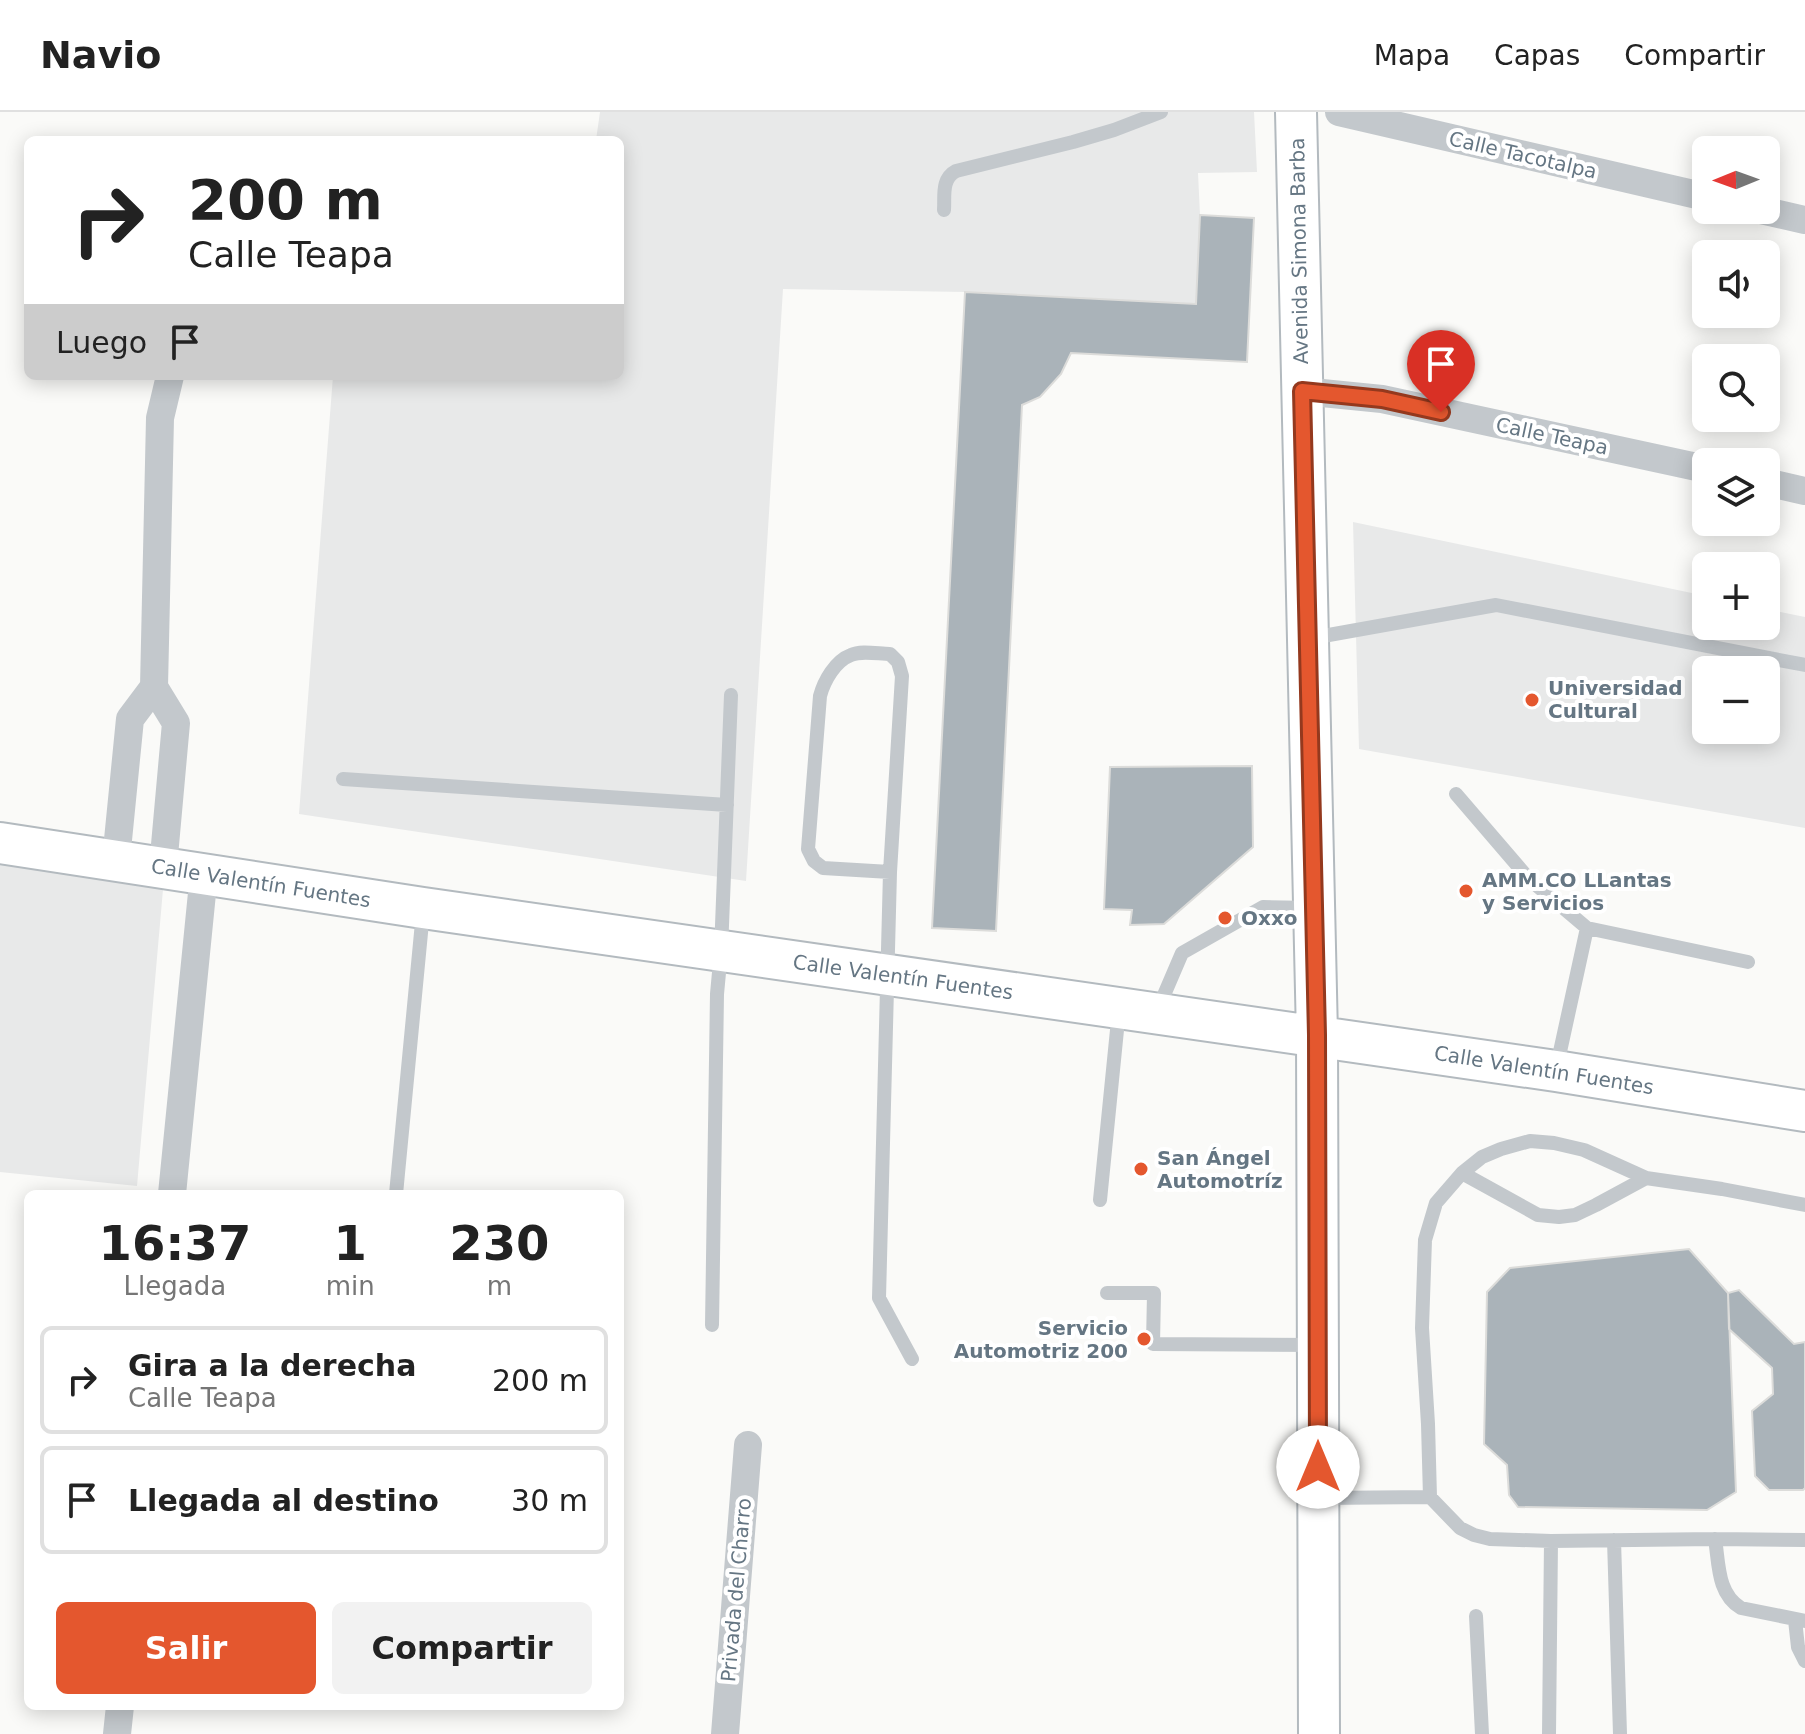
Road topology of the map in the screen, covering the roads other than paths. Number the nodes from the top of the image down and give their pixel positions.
1 (1161, 112) edge
2 (1296, 112) edge
3 (1339, 112) edge
4 (1692, 194) edge
5 (944, 210) dead end
6 (1780, 214) edge
7 (1805, 220) edge
8 (169, 380) edge
9 (1302, 391) junction
10 (1692, 466) edge
11 (1780, 485) edge
12 (1805, 491) edge
13 (1308, 638) junction
14 (1805, 665) edge
15 (154, 687) junction
16 (731, 695) dead end
17 (343, 779) dead end
18 (1456, 794) dead end
19 (727, 805) junction
20 (0, 843) edge
21 (116, 860) junction
22 (163, 867) junction
23 (890, 872) junction
24 (204, 873) junction
25 (423, 908) junction
26 (1314, 909) junction
27 (1587, 928) junction
28 (721, 951) junction
29 (1748, 962) dead end
30 (888, 975) junction
31 (1138, 1011) junction
32 (1317, 1035) junction
33 (1556, 1071) junction
34 (1805, 1111) edge
35 (1462, 1173) junction
36 (1646, 1178) junction
37 (172, 1190) edge
38 (396, 1190) edge
39 (1100, 1200) dead end
40 (1805, 1205) edge
41 (1107, 1293) dead end
42 (712, 1325) dead end
43 (1318, 1345) junction
44 (912, 1359) dead end
45 (748, 1445) dead end
46 (1430, 1497) junction
47 (1318, 1498) junction
48 (1715, 1539) junction
49 (1614, 1540) junction
50 (1805, 1540) edge
51 (1551, 1541) junction
52 (1476, 1616) dead end
53 (1800, 1620) edge
54 (1805, 1661) edge
55 (120, 1710) edge
56 (117, 1734) edge
57 (725, 1734) edge
58 (1319, 1734) edge
59 (1482, 1734) edge
60 (1549, 1734) edge
61 (1620, 1734) edge

1 - 5 lane
2 - 9 street, Avenida Simona Barba
3 - 4 street, Calle Tacotalpa
6 - 7 street
8 - 15 street
9 - 10 street, Calle Teapa
9 - 13 street, Avenida Simona Barba
11 - 12 street
13 - 14 lane
13 - 26 street, Avenida Simona Barba
15 - 21 street
15 - 22 street
16 - 19 lane
17 - 19 lane
18 - 27 lane
19 - 28 lane
20 - 21 street, Calle Valentín Fuentes
21 - 22 street, Calle Valentín Fuentes
22 - 24 street, Calle Valentín Fuentes
23 - 23 lane
23 - 30 lane
24 - 25 street, Calle Valentín Fuentes
24 - 37 street
25 - 28 street, Calle Valentín Fuentes
25 - 38 lane
26 - 31 lane
26 - 32 street, Avenida Simona Barba
27 - 29 lane
27 - 33 lane
28 - 30 street, Calle Valentín Fuentes
28 - 42 lane
30 - 31 street, Calle Valentín Fuentes
30 - 44 lane
31 - 32 street, Calle Valentín Fuentes
31 - 39 lane
32 - 33 street, Calle Valentín Fuentes
32 - 43 street, Avenida Simona Barba
33 - 34 street, Calle Valentín Fuentes
35 - 36 lane
35 - 36 lane
35 - 46 lane
36 - 40 lane
41 - 43 lane
43 - 47 street, Avenida Simona Barba
45 - 57 street, Privada del Charro
46 - 47 lane
46 - 51 lane
47 - 58 street, Avenida Simona Barba
48 - 49 lane
48 - 50 lane
48 - 53 lane
49 - 51 lane
49 - 61 lane
51 - 60 lane
52 - 59 lane
53 - 54 lane
55 - 56 street

